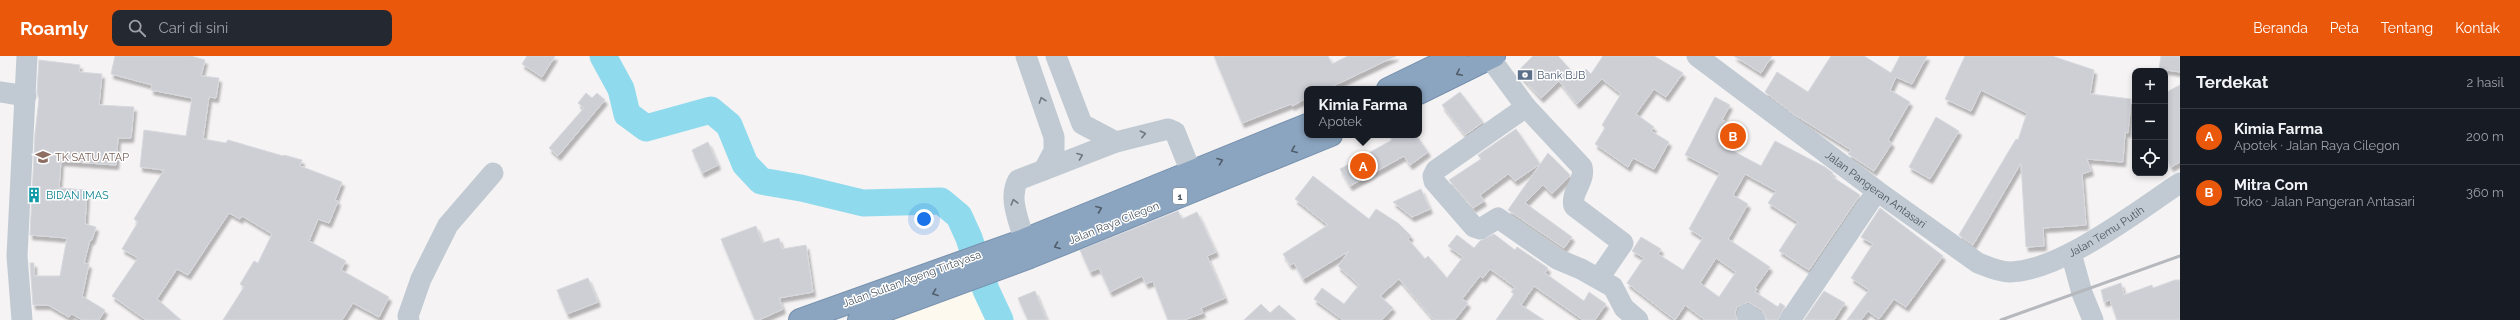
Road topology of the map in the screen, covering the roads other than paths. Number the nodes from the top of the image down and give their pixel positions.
1 (27, 56) edge
2 (1026, 56) edge
3 (1056, 56) edge
4 (1456, 56) edge
5 (1697, 56) edge
6 (1492, 57) edge
7 (1394, 86) edge
8 (0, 92) edge
9 (1422, 92) edge
10 (26, 96) junction
11 (1526, 107) junction
12 (1082, 124) junction
13 (1304, 127) edge
14 (1054, 137) junction
15 (1322, 138) edge
16 (1116, 142) junction
17 (1044, 170) junction
18 (1191, 172) junction
19 (493, 173) dead end
20 (2180, 183) edge
21 (1877, 191) junction
22 (1027, 248) junction
23 (2071, 253) junction
24 (968, 270) junction
25 (1599, 278) junction
26 (22, 320) edge
27 (410, 320) edge
28 (800, 320) edge
29 (859, 320) edge
30 (1638, 320) edge
31 (1790, 320) edge
32 (2093, 320) edge

1 - 10 street
14 -> 2 street
3 - 12 street
4 - 7 highway
5 - 21 street, Jalan Pangeran Antasari
6 -> 9 highway
6 - 11 street
8 - 10 street
10 - 26 street
11 - 25 street
11 - 25 street
12 - 14 street
12 - 16 street
18 -> 13 highway, Jalan Raya Cilegon / 1
14 - 17 street
15 -> 22 highway, Jalan Raya Cilegon / 1
17 -> 16 street
16 -> 18 street
22 -> 17 street
22 -> 18 highway, Jalan Raya Cilegon / 1
19 - 27 street
20 - 23 street, Jalan Temu Putih
21 - 23 street, Jalan Pangeran Antasari
21 - 31 street
22 - 24 highway, Jalan Sultan Ageng Tirtayasa / 1
23 - 32 street, Jalan Temu Putih
24 - 28 highway, Jalan Sultan Ageng Tirtayasa / 1
24 -> 29 highway, Jalan Sultan Ageng Tirtayasa / 1
25 - 30 street

